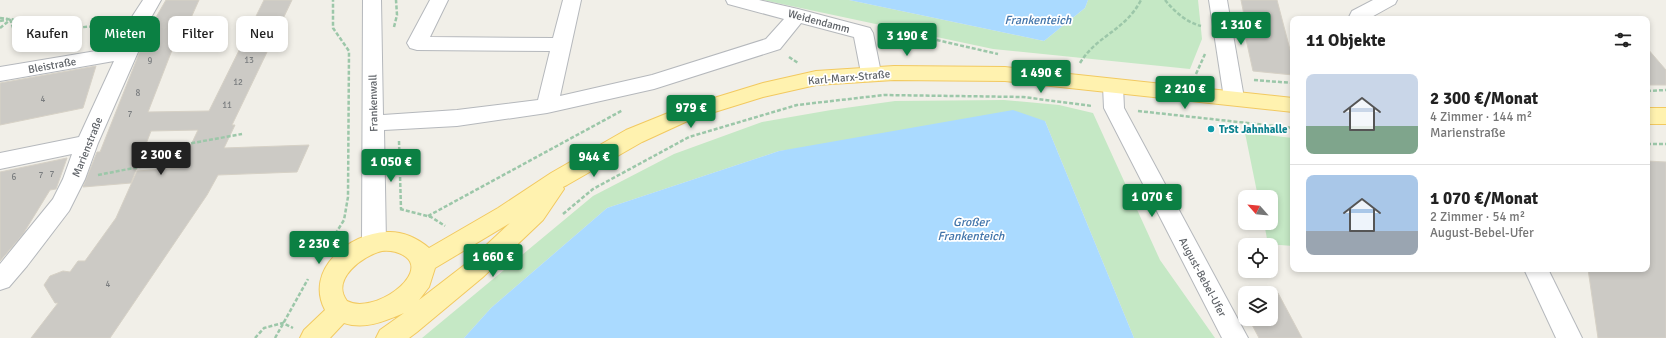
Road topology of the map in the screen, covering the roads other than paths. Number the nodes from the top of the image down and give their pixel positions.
1 (152, 0) edge
2 (372, 0) edge
3 (439, 0) edge
4 (572, 0) edge
5 (735, 0) edge
6 (1218, 0) edge
7 (1388, 0) edge
8 (798, 15) junction
9 (142, 16) edge
10 (1359, 16) edge
11 (562, 45) junction
12 (128, 52) joint
13 (871, 73) junction
14 (0, 74) edge
15 (1113, 86) junction
16 (1234, 98) junction
17 (1290, 105) edge
18 (546, 106) junction
19 (1650, 116) edge
20 (1666, 116) edge
21 (374, 123) junction
22 (87, 143) junction
23 (0, 161) edge
24 (559, 180) junction
25 (374, 243) junction
26 (424, 263) junction
27 (1537, 272) edge
28 (0, 280) edge
29 (341, 310) junction
30 (314, 338) edge
31 (389, 338) edge
32 (1234, 338) edge
33 (1569, 338) edge

1 - 9 street, Marienstraße
2 - 21 street, Frankenwall
3 - 11 street
4 - 11 street
5 - 8 street, Weidendamm
6 - 16 street
7 - 10 street
8 - 13 street, Weidendamm
8 - 18 street
11 - 18 street
12 - 14 street, Bleistraße
12 - 22 street, Marienstraße
13 - 15 main road, Karl-Marx-Straße
13 - 24 main road, Karl-Marx-Straße
15 - 16 main road, Karl-Marx-Straße
15 - 32 street, August-Bebel-Ufer
16 - 17 main road, Karl-Marx-Straße
18 - 21 street
19 - 20 main road
21 - 25 street, Frankenwall
22 - 23 street
22 - 28 street, Marienstraße
24 - 26 main road, Karl-Marx-Straße
24 - 31 main road
25 - 26 main road
25 - 29 main road
26 - 29 main road
27 - 33 street
29 - 30 main road

